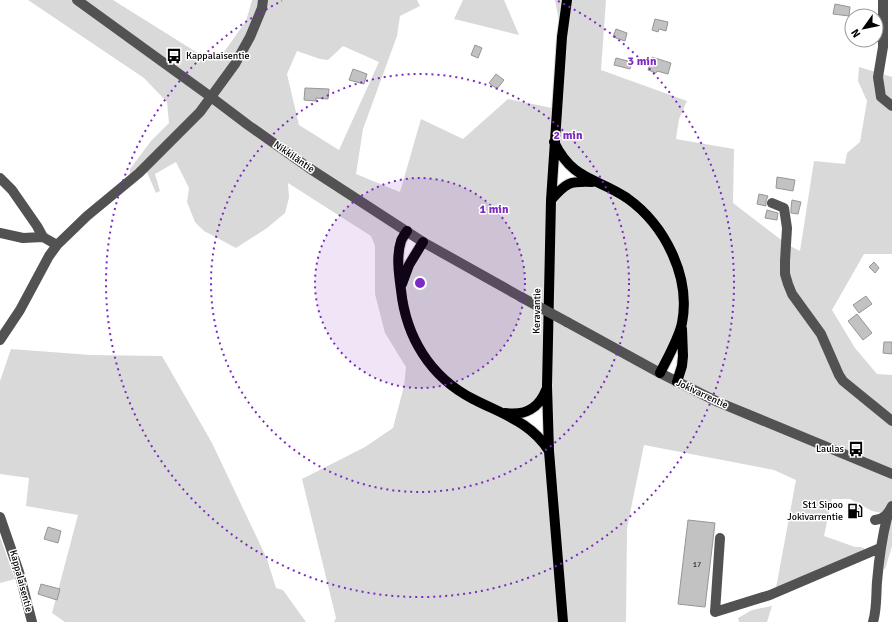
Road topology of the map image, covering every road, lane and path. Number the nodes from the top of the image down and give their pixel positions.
1 (77, 0) edge
2 (264, 0) edge
3 (567, 0) edge
4 (883, 0) edge
5 (211, 97) junction
6 (892, 106) edge
7 (554, 142) junction
8 (0, 178) edge
9 (595, 182) junction
10 (551, 200) junction
11 (772, 203) dead end
12 (406, 231) junction
13 (0, 233) edge
14 (43, 237) junction
15 (423, 242) junction
16 (57, 245) junction
17 (401, 288) junction
18 (521, 297) joint
19 (682, 325) junction
20 (0, 340) edge
21 (660, 374) junction
22 (676, 382) junction
23 (547, 386) junction
24 (502, 413) junction
25 (892, 421) edge
26 (549, 451) junction
27 (892, 474) edge
28 (890, 510) edge
29 (0, 517) edge
30 (875, 520) dead end
31 (720, 538) dead end
32 (880, 548) junction
33 (32, 622) edge
34 (563, 622) edge
35 (874, 622) edge

1 - 5 street, Nikkiläntie
2 - 5 street
3 - 7 main road, Keravantie
4 - 6 street
5 - 12 street, Nikkiläntie
5 - 16 street
7 - 9 main road
7 - 10 main road, Keravantie
8 - 14 street
9 - 10 main road
9 - 19 main road
10 - 23 main road, Keravantie
11 - 25 street
12 - 15 street, Nikkiläntie
12 - 17 main road
13 - 14 street
14 - 16 street
15 - 17 main road
15 - 18 street, Nikkiläntie
16 - 20 street
17 - 24 main road
18 - 21 street, Jokivarrentie, bridge
19 - 21 main road
19 - 22 main road
21 - 22 street, Jokivarrentie
22 - 27 street, Jokivarrentie
23 - 24 main road
23 - 26 main road, Keravantie
24 - 26 main road
26 - 34 main road, Keravantie
28 - 30 street
28 - 32 street
29 - 33 street, Kappalaisentie
31 - 32 street
32 - 35 street

